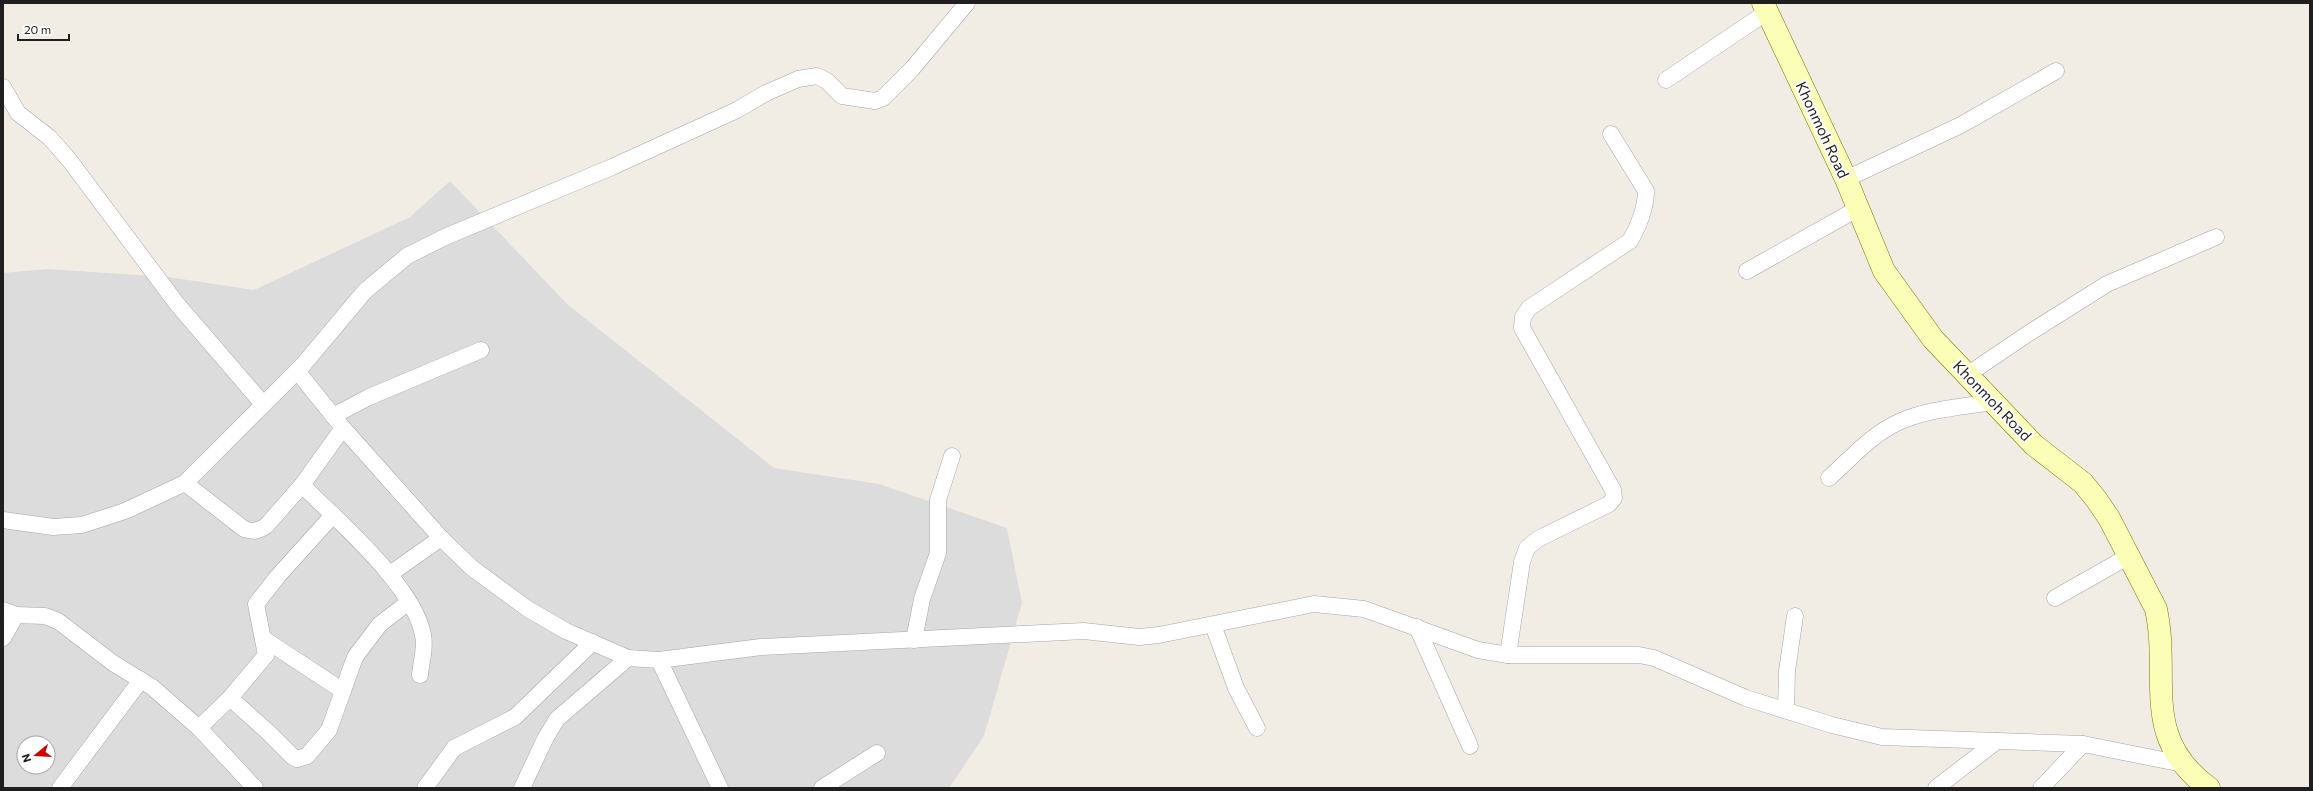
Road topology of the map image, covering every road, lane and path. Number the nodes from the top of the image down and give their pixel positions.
1 (967, 3) edge
2 (1765, 7) edge
3 (2056, 71) dead end
4 (1666, 80) dead end
5 (3, 87) edge
6 (1611, 134) dead end
7 (1846, 179) junction
8 (1857, 209) junction
9 (2216, 237) dead end
10 (1747, 271) dead end
11 (481, 350) dead end
12 (297, 371) junction
13 (1967, 375) junction
14 (1992, 402) junction
15 (263, 404) junction
16 (338, 422) junction
17 (952, 456) dead end
18 (1829, 478) dead end
19 (185, 483) junction
20 (302, 485) junction
21 (333, 515) junction
22 (3, 520) edge
23 (440, 538) junction
24 (2129, 556) junction
25 (390, 574) junction
26 (2055, 598) dead end
27 (408, 602) junction
28 (10, 612) edge
29 (1795, 616) dead end
30 (1213, 625) junction
31 (1417, 627) junction
32 (3, 638) edge
33 (264, 639) junction
34 (914, 640) junction
35 (593, 642) junction
36 (1508, 655) junction
37 (628, 658) junction
38 (659, 660) junction
39 (420, 675) dead end
40 (141, 680) junction
41 (343, 691) junction
42 (230, 698) junction
43 (1786, 710) junction
44 (199, 728) junction
45 (1257, 728) dead end
46 (1997, 741) junction
47 (2083, 744) junction
48 (1470, 746) dead end
49 (877, 753) dead end
50 (2183, 764) junction
51 (60, 788) edge
52 (255, 788) edge
53 (425, 788) edge
54 (522, 788) edge
55 (720, 788) edge
56 (822, 788) edge
57 (1936, 788) edge
58 (2041, 788) edge
59 (2209, 788) edge

1 - 12 street
2 - 4 street
2 - 7 main road, Khonmoh Road
3 - 7 street
5 - 15 street
6 - 36 street
7 - 8 main road, Khonmoh Road
8 - 10 street
8 - 13 main road, Khonmoh Road
9 - 13 street
11 - 16 street
12 - 15 street
12 - 16 street
13 - 14 main road, Khonmoh Road
14 - 18 street
14 - 24 main road, Khonmoh Road
15 - 19 street
16 - 20 street
16 - 23 street
17 - 34 street
19 - 20 street
19 - 22 street
20 - 21 street
21 - 25 street
21 - 33 street
23 - 25 street
23 - 35 street
24 - 26 street
24 - 50 main road, Khonmoh Road
25 - 27 street
27 - 39 street
27 - 41 street
28 - 32 street
28 - 40 street
29 - 43 street
30 - 31 street
30 - 34 street
30 - 45 street
31 - 36 street
31 - 48 street
33 - 41 street
33 - 42 street
34 - 38 street
35 - 37 street
35 - 53 street
36 - 43 street
37 - 38 street
37 - 54 street
38 - 55 street
40 - 44 street
40 - 51 street
41 - 42 street
42 - 44 street
43 - 46 street
44 - 52 street
46 - 47 street
46 - 57 street
47 - 50 street
47 - 58 street
49 - 56 street
50 - 59 main road, Khonmoh Road

